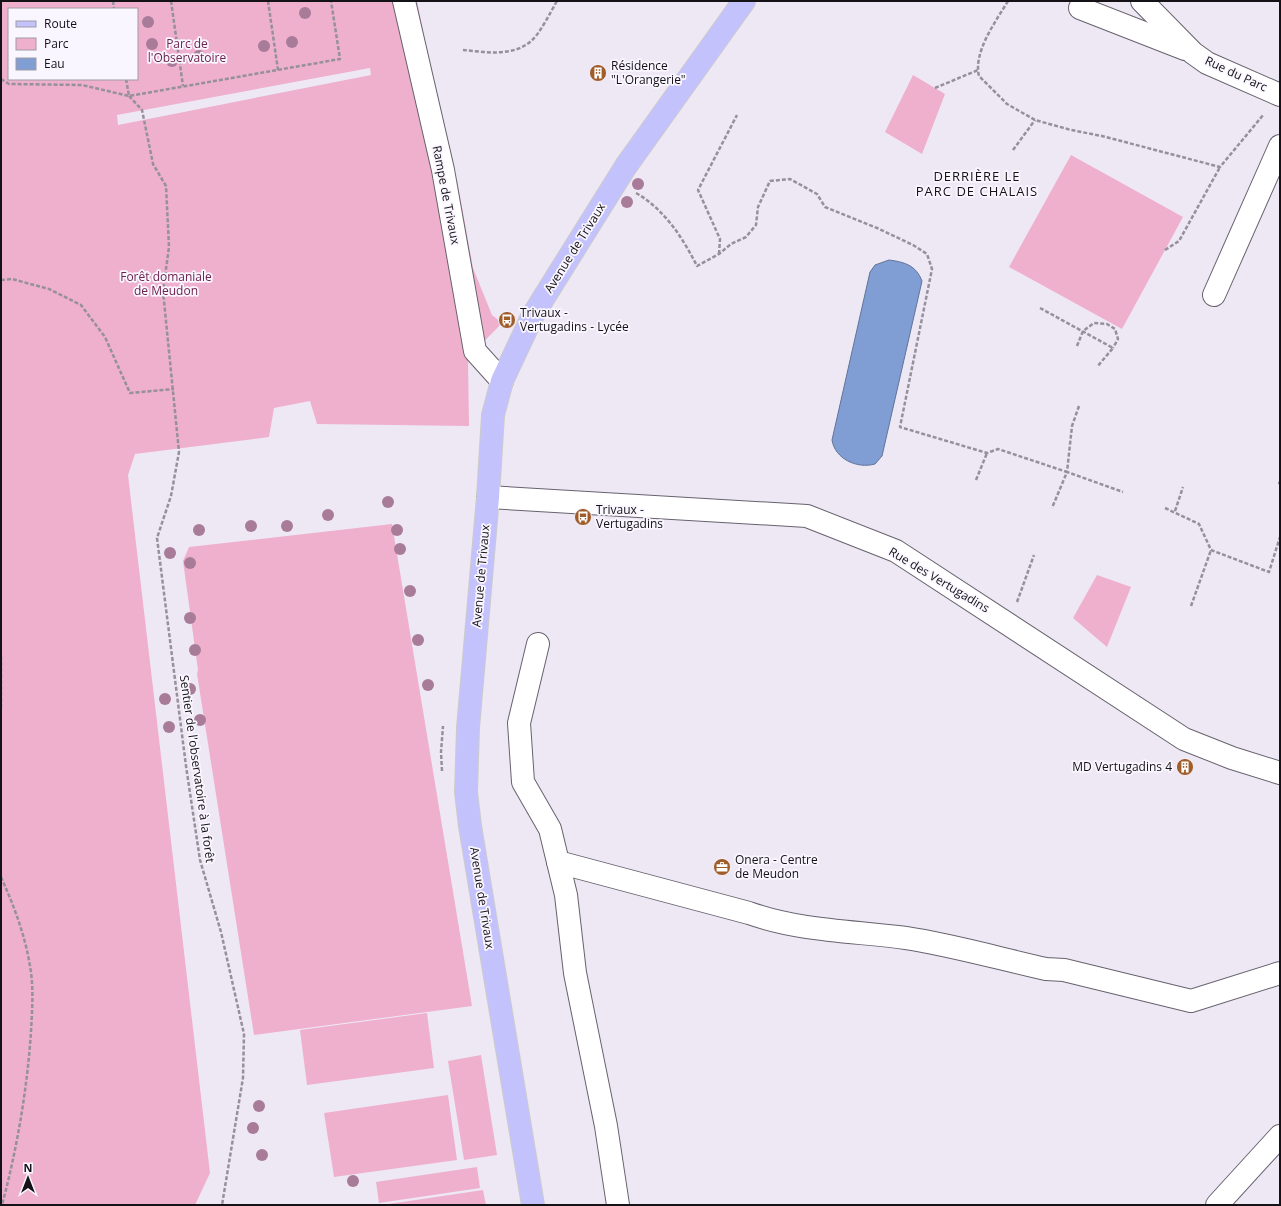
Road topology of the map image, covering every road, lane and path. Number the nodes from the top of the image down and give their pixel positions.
1 (170, 1) edge
2 (268, 1) edge
3 (331, 1) edge
4 (404, 1) edge
5 (557, 1) edge
6 (1008, 1) edge
7 (1142, 1) edge
8 (741, 6) edge
9 (1080, 8) dead end
10 (463, 50) dead end
11 (1193, 53) junction
12 (278, 70) junction
13 (978, 70) junction
14 (1, 79) edge
15 (126, 80) edge
16 (183, 86) junction
17 (935, 88) dead end
18 (1279, 94) edge
19 (129, 96) junction
20 (737, 115) dead end
21 (1035, 120) junction
22 (1280, 146) edge
23 (1013, 150) dead end
24 (1220, 167) junction
25 (616, 182) junction
26 (1165, 250) dead end
27 (719, 254) junction
28 (1, 280) edge
29 (1214, 295) dead end
30 (1040, 308) dead end
31 (1083, 332) junction
32 (1077, 346) dead end
33 (1113, 348) junction
34 (1097, 367) dead end
35 (502, 381) junction
36 (174, 389) junction
37 (1079, 406) dead end
38 (987, 453) junction
39 (1067, 472) junction
40 (976, 480) dead end
41 (1183, 487) dead end
42 (1123, 492) dead end
43 (488, 497) junction
44 (1052, 508) dead end
45 (1165, 508) dead end
46 (1175, 511) junction
47 (1280, 538) edge
48 (1211, 550) junction
49 (1034, 554) dead end
50 (1191, 606) dead end
51 (1006, 622) junction
52 (538, 644) dead end
53 (1, 656) edge
54 (1, 708) edge
55 (1280, 773) edge
56 (558, 862) junction
57 (1, 877) edge
58 (1280, 973) edge
59 (1280, 1136) edge
60 (2, 1205) edge
61 (222, 1205) edge
62 (533, 1205) edge
63 (618, 1205) edge
64 (1217, 1205) edge

1 - 16 path
2 - 12 path
3 - 12 path
4 - 35 street, Rampe de Trivaux
5 - 10 path
6 - 13 path
7 - 11 street, Rue du Parc
8 - 25 main road, Avenue de Trivaux
9 - 11 street
11 - 18 street, Rue du Parc
12 - 16 path
13 - 17 path
13 - 21 path
14 - 19 path
15 - 19 path
16 - 19 path
18 - 24 path
19 - 36 path
20 - 27 path
21 - 23 path
21 - 24 path
22 - 29 street
24 - 26 path
25 - 27 path
25 - 35 main road, Avenue de Trivaux
27 - 38 path
28 - 36 path
30 - 31 path
31 - 32 path
31 - 33 path
31 - 33 path
33 - 34 path
35 - 43 main road, Avenue de Trivaux
36 - 61 path, Sentier de l'observatoire à la forêt
37 - 39 path
38 - 39 path
38 - 40 path
39 - 42 path
39 - 44 path
41 - 46 path
43 - 51 street, Rue des Vertugadins
43 - 62 main road, Avenue de Trivaux
45 - 46 path
46 - 48 path
47 - 48 path
48 - 50 path
49 - 51 path
51 - 55 street, Rue des Vertugadins
52 - 56 street
53 - 54 path
56 - 58 street
56 - 63 street
57 - 60 path
59 - 64 street

